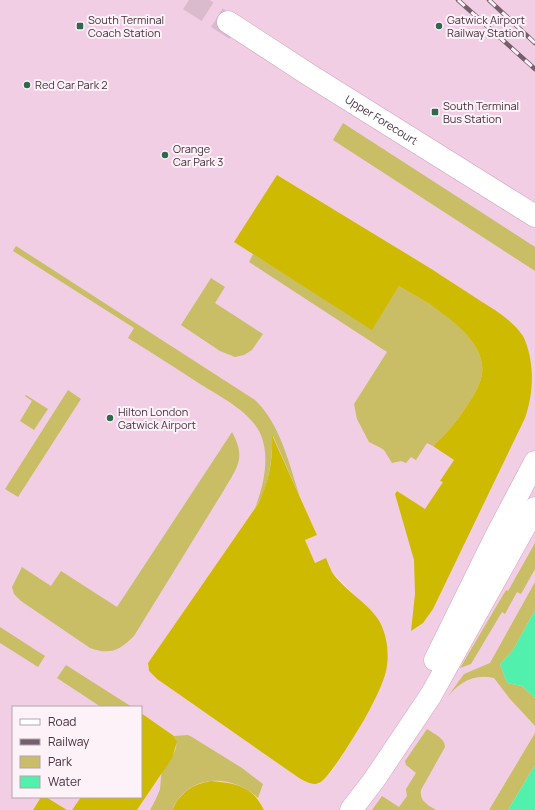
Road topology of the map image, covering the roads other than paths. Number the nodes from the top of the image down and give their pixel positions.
1 (228, 22) tunnel mouth
2 (535, 216) edge
3 (535, 462) edge
4 (535, 508) edge
5 (394, 750) junction
6 (351, 810) edge

1 - 2 street, Upper Forecourt
3 - 5 street
4 - 5 street
5 - 6 street

